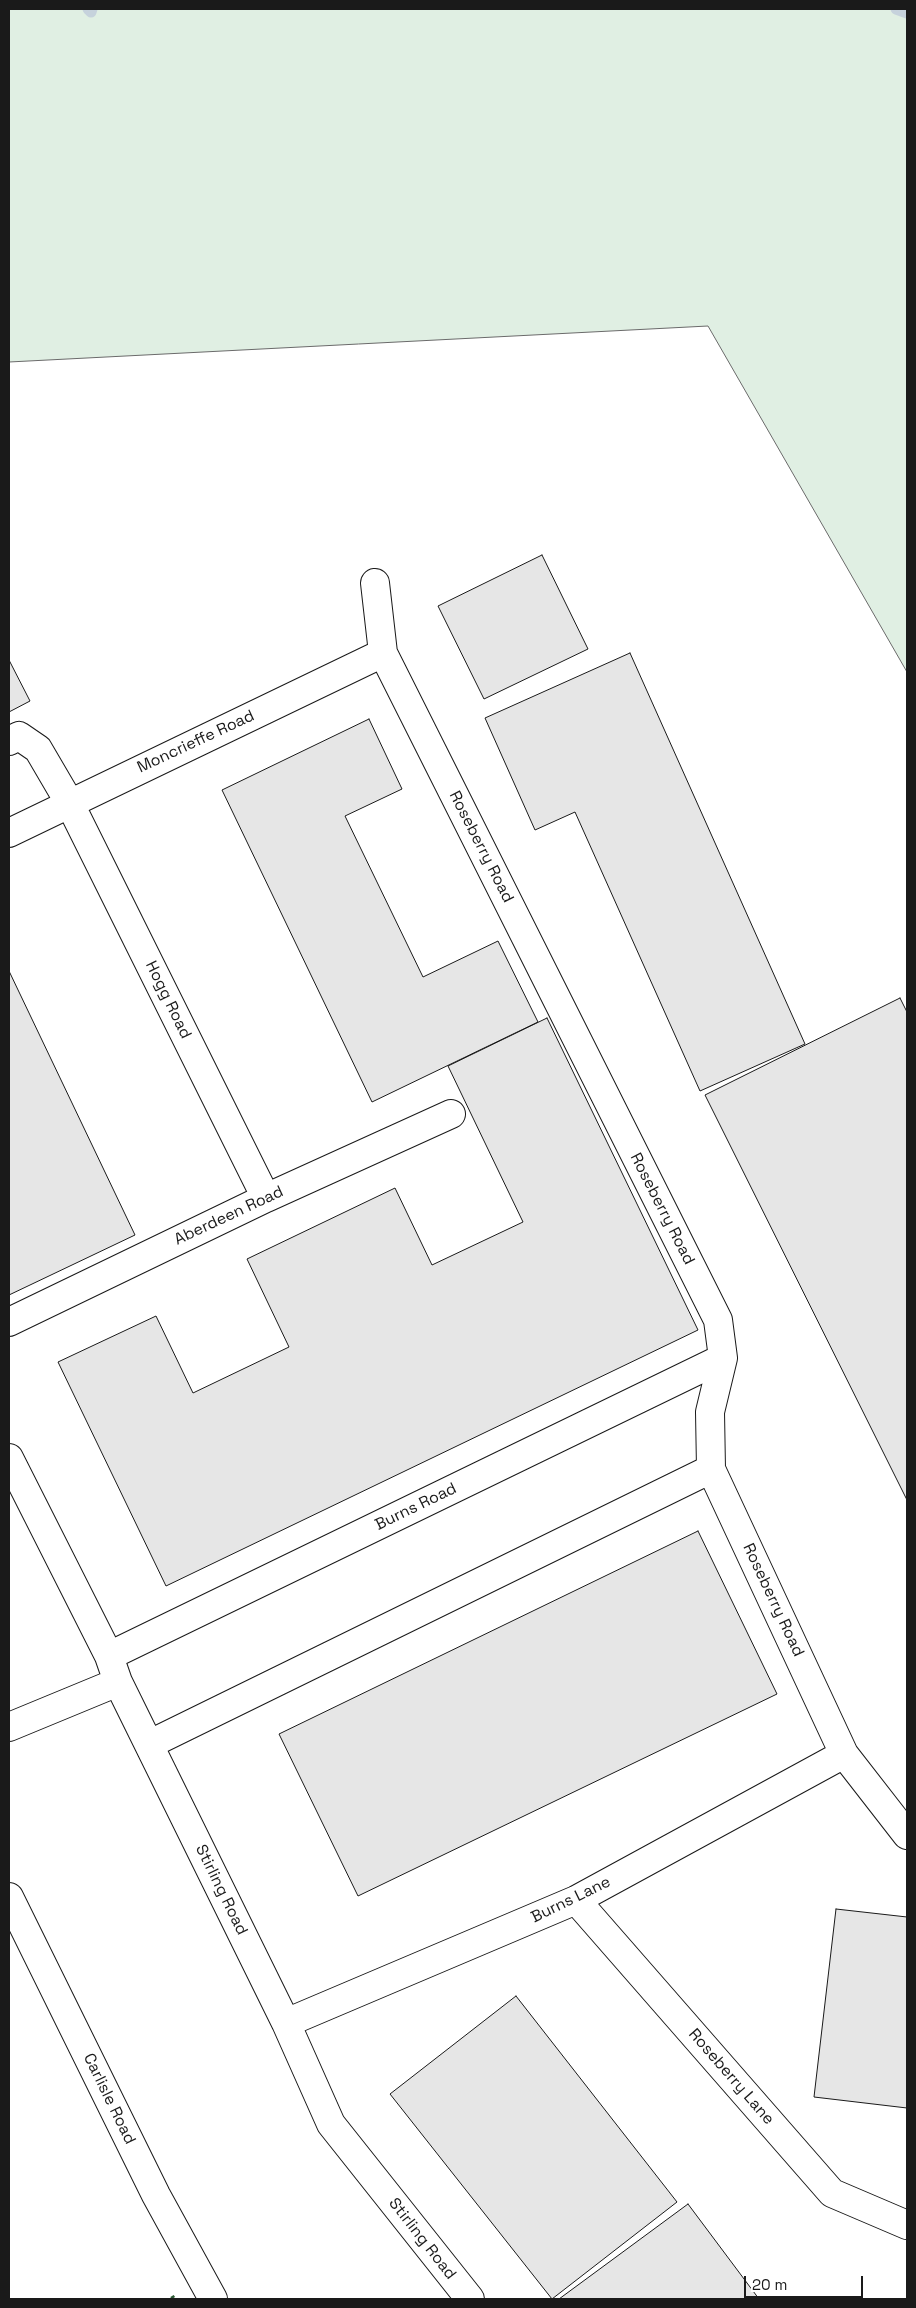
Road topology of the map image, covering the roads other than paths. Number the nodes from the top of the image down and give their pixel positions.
1 (375, 583) dead end
2 (383, 653) junction
3 (9, 741) edge
4 (69, 802) junction
5 (9, 833) edge
6 (451, 1114) dead end
7 (266, 1198) junction
8 (9, 1322) edge
9 (723, 1358) junction
10 (9, 1458) edge
11 (711, 1469) junction
12 (109, 1656) junction
13 (118, 1682) junction
14 (9, 1727) edge
15 (150, 1744) junction
16 (844, 1754) junction
17 (907, 1836) edge
18 (9, 1897) edge
19 (576, 1900) junction
20 (286, 2023) junction
21 (907, 2225) edge
22 (214, 2299) edge
23 (470, 2299) edge

1 - 2 street, Roseberry Road
2 - 4 street, Moncrieffe Road
2 - 9 street, Roseberry Road
3 - 4 street, Hogg Road
4 - 5 street, Moncrieffe Road
4 - 7 street, Hogg Road
6 - 7 street, Aberdeen Road
7 - 8 street, Aberdeen Road
9 - 11 street, Roseberry Road
9 - 12 street, Burns Road
10 - 12 street, Stirling Road
11 - 15 street
11 - 16 street, Roseberry Road
12 - 13 street, Stirling Road
13 - 14 street
13 - 15 street, Stirling Road
15 - 20 street, Stirling Road
16 - 17 street, Roseberry Road
16 - 19 street, Burns Lane
18 - 22 street, Carlisle Road
19 - 20 street, Burns Lane
19 - 21 street, Roseberry Lane
20 - 23 street, Stirling Road

